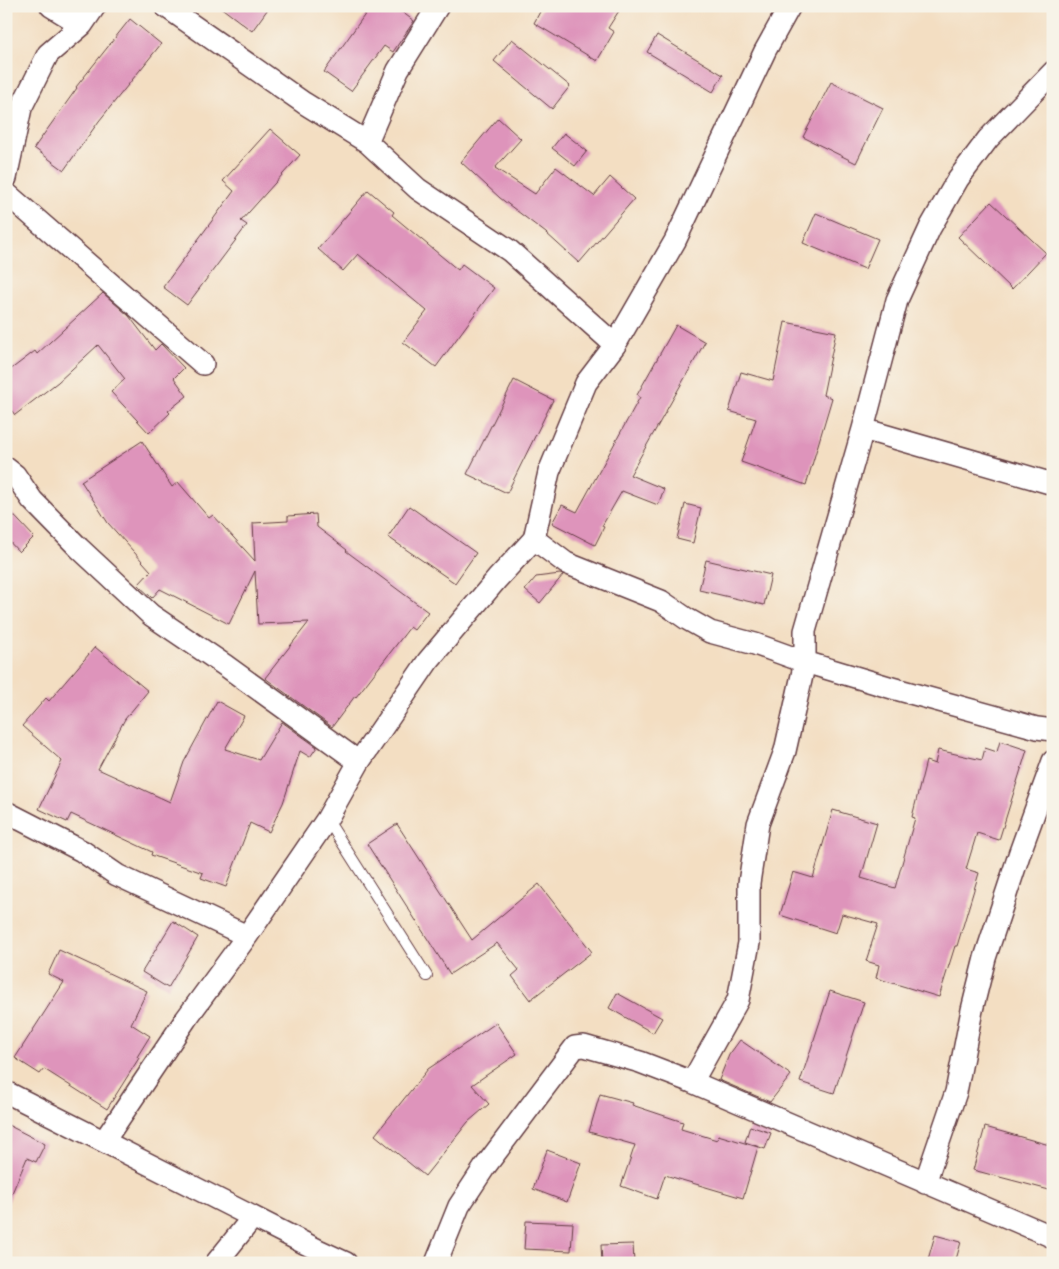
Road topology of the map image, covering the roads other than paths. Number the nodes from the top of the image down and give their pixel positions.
1 (51, 6) edge
2 (95, 6) edge
3 (165, 6) edge
4 (438, 6) edge
5 (790, 6) edge
6 (82, 25) junction
7 (1053, 72) edge
8 (367, 142) junction
9 (6, 178) edge
10 (6, 193) edge
11 (616, 345) junction
12 (202, 364) dead end
13 (863, 429) junction
14 (9, 475) edge
15 (1053, 484) edge
16 (534, 539) junction
17 (805, 662) junction
18 (1053, 730) edge
19 (1053, 761) edge
20 (359, 762) junction
21 (6, 812) edge
22 (326, 819) junction
23 (247, 936) junction
24 (427, 976) dead end
25 (692, 1082) junction
26 (6, 1092) edge
27 (104, 1141) junction
28 (925, 1183) junction
29 (253, 1217) junction
30 (1053, 1237) edge
31 (216, 1263) edge
32 (346, 1263) edge
33 (436, 1263) edge

1 - 6 street
2 - 6 street
3 - 8 street
4 - 8 street
5 - 11 street
6 - 9 street
7 - 13 street
8 - 11 street
10 - 12 street
11 - 16 street
13 - 15 street
13 - 17 street
14 - 20 street
16 - 17 street
16 - 20 street
17 - 18 street
17 - 25 street
19 - 28 street
20 - 22 street
21 - 23 street
22 - 23 street
22 - 24 lane
23 - 27 street
25 - 28 street
25 - 33 street
26 - 27 street
27 - 29 street
28 - 30 street
29 - 31 street
29 - 32 street

